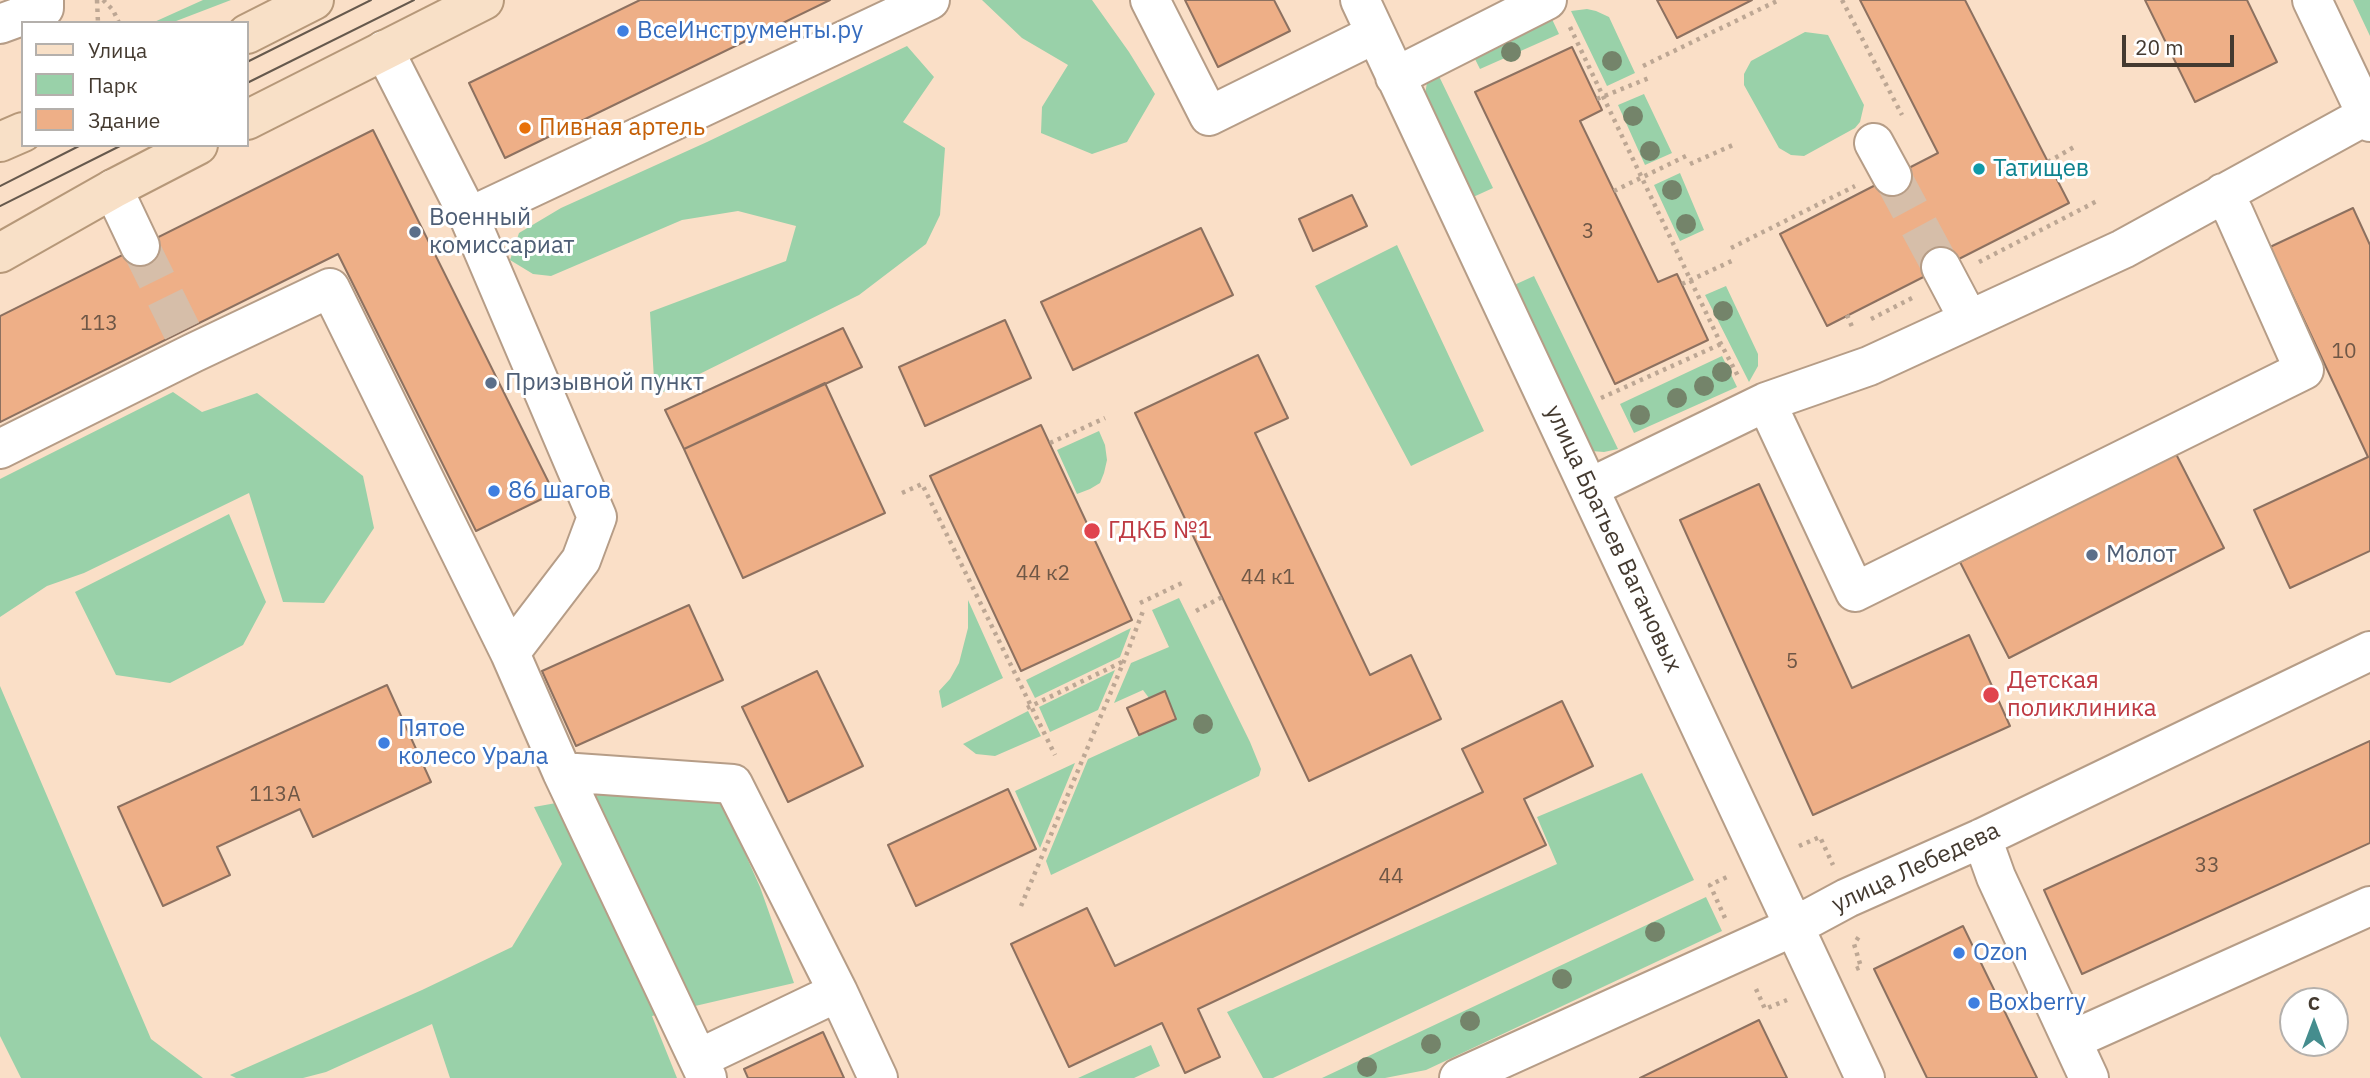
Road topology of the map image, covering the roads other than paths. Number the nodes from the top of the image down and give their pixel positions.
1 (44, 0) edge
2 (314, 0) edge
3 (484, 0) edge
4 (930, 0) edge
5 (1150, 0) edge
6 (1360, 0) edge
7 (2312, 0) edge
8 (1558, 11) edge
9 (0, 24) edge
10 (248, 33) edge
11 (1375, 34) junction
12 (384, 50) junction
13 (1395, 77) junction
14 (2368, 118) edge
15 (248, 119) edge
16 (21, 133) edge
17 (0, 142) edge
18 (1874, 144) dead end
19 (194, 147) edge
20 (1892, 176) tunnel mouth
21 (113, 189) junction
22 (2223, 193) junction
23 (468, 217) junction
24 (140, 246) tunnel mouth
25 (0, 253) edge
26 (1941, 268) tunnel mouth
27 (1969, 320) junction
28 (1760, 405) junction
29 (0, 449) edge
30 (1589, 488) junction
31 (2370, 651) edge
32 (510, 653) junction
33 (562, 772) junction
34 (1982, 838) junction
35 (2370, 906) edge
36 (1795, 926) junction
37 (838, 992) junction
38 (2071, 1041) junction
39 (702, 1068) edge
40 (878, 1078) edge
41 (1459, 1078) edge
42 (1865, 1078) edge
43 (2089, 1078) edge

1 - 9 street
2 - 10 main road
3 - 12 main road
4 - 23 street
5 - 11 street
6 - 11 street, улица Братьев Вагановых
7 - 14 street
8 - 13 street
11 - 13 street, улица Братьев Вагановых
12 - 15 main road
12 - 23 street
13 - 30 street, улица Братьев Вагановых
14 - 22 street
16 - 17 main road
18 - 20 street
19 - 21 main road
21 - 24 street
21 - 25 main road
22 - 27 street
22 - 28 street
23 - 32 street
26 - 27 street
27 - 28 street
28 - 30 street
29 - 32 street
30 - 36 street, улица Братьев Вагановых
31 - 34 street, улица Лебедева
32 - 33 street
33 - 37 street
33 - 39 street
34 - 36 street, улица Лебедева
34 - 38 street
35 - 38 street
36 - 41 street, улица Лебедева
36 - 42 street, улица Братьев Вагановых
37 - 39 street
37 - 40 street
38 - 43 street

